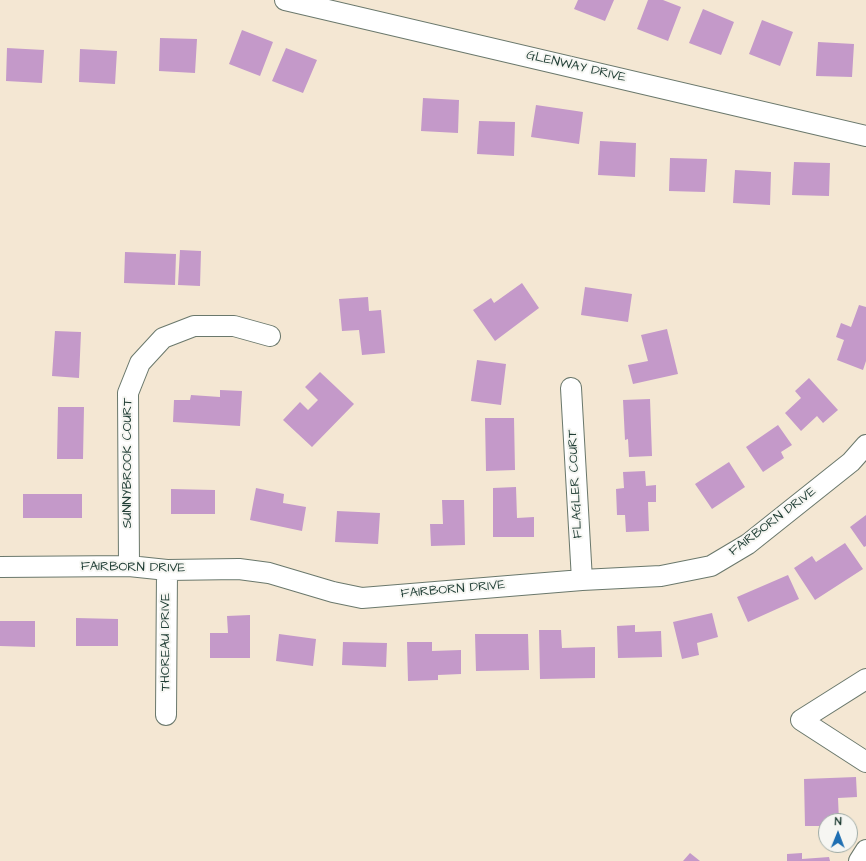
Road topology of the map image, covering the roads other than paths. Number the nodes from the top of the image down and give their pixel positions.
1 (285, 0) edge
2 (866, 136) edge
3 (270, 336) dead end
4 (571, 388) dead end
5 (866, 445) edge
6 (129, 566) junction
7 (0, 567) edge
8 (167, 570) junction
9 (582, 580) junction
10 (866, 679) edge
11 (166, 715) dead end
12 (866, 762) edge
13 (866, 850) edge
14 (859, 861) edge

1 - 2 street, GLENWAY DRIVE
3 - 6 street, SUNNYBROOK COURT
4 - 9 street, FLAGLER COURT
5 - 9 street, FAIRBORN DRIVE
6 - 7 street, FAIRBORN DRIVE
6 - 8 street, FAIRBORN DRIVE
8 - 9 street, FAIRBORN DRIVE
8 - 11 street, THOREAU DRIVE
10 - 12 street
13 - 14 street

